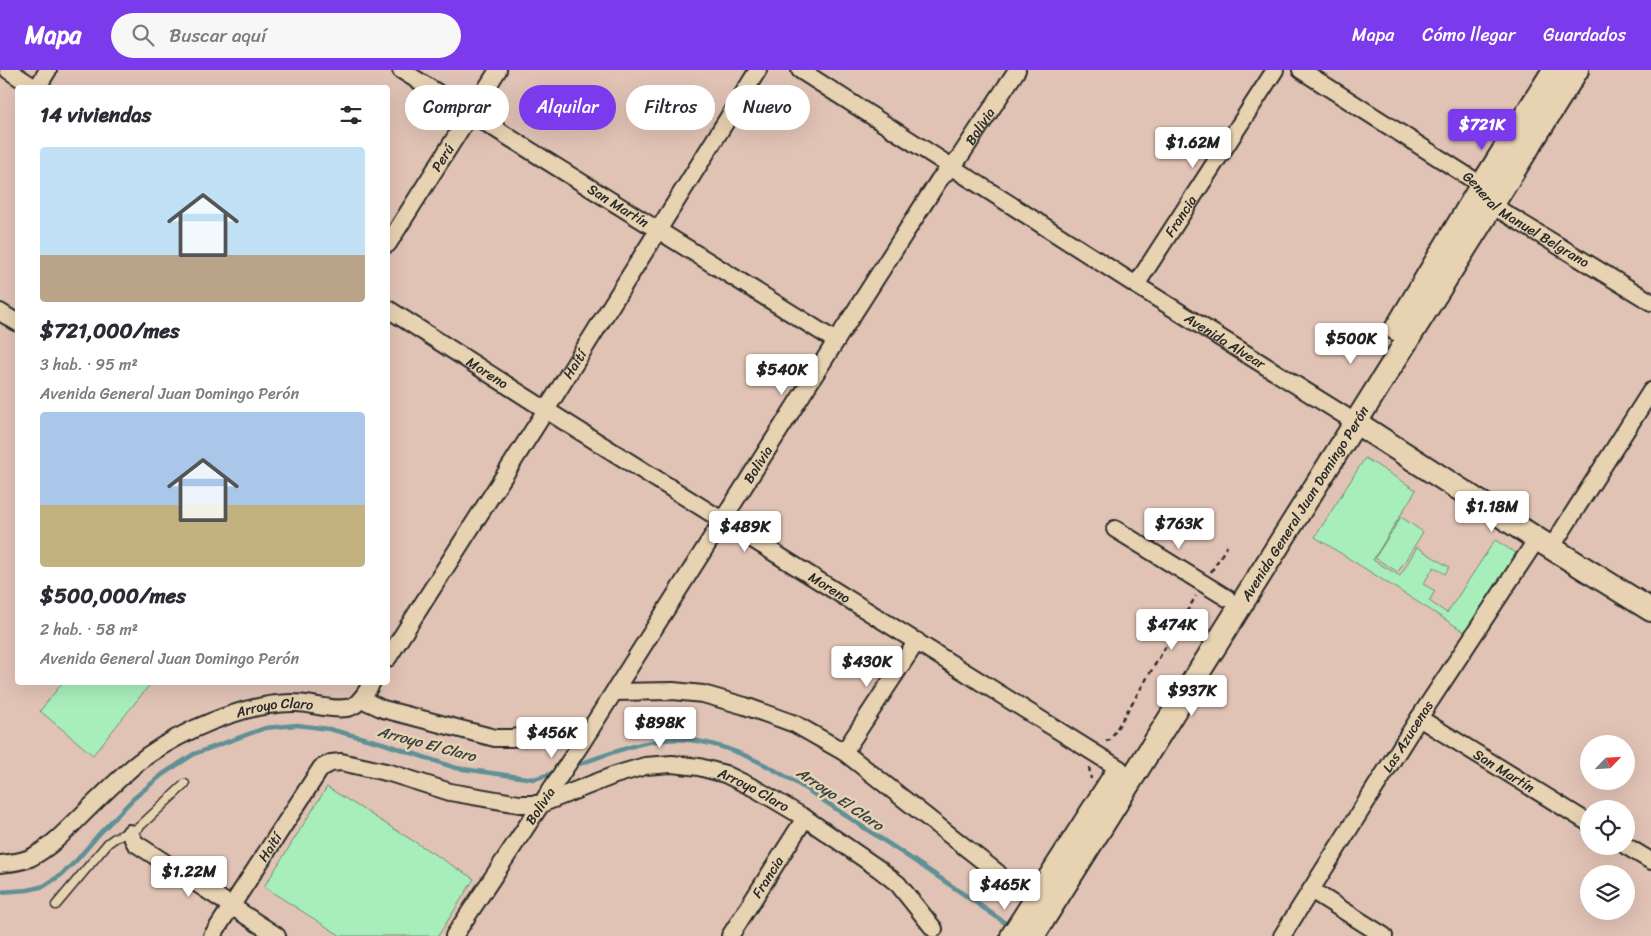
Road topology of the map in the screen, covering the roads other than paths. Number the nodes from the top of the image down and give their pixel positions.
1 (8, 70) edge
2 (48, 70) edge
3 (401, 70) edge
4 (498, 70) edge
5 (758, 70) edge
6 (800, 70) edge
7 (1017, 70) edge
8 (1275, 70) edge
9 (1301, 70) edge
10 (1554, 70) edge
11 (1577, 70) edge
12 (31, 85) edge
13 (38, 85) edge
14 (425, 85) edge
15 (488, 85) edge
16 (460, 130) edge
17 (496, 130) edge
18 (952, 166) junction
19 (1486, 195) junction
20 (658, 231) junction
21 (390, 241) edge
22 (1136, 285) junction
23 (1651, 302) edge
24 (390, 310) edge
25 (0, 312) edge
26 (15, 321) edge
27 (836, 341) junction
28 (1651, 391) edge
29 (546, 410) junction
30 (1348, 418) junction
31 (723, 521) junction
32 (1115, 529) dead end
33 (1544, 544) junction
34 (1227, 598) junction
35 (1651, 610) edge
36 (917, 641) junction
37 (390, 655) edge
38 (370, 685) edge
39 (614, 692) junction
40 (361, 699) junction
41 (1419, 718) junction
42 (585, 737) junction
43 (844, 752) junction
44 (331, 763) joint
45 (1120, 769) junction
46 (185, 784) dead end
47 (545, 798) junction
48 (1580, 817) edge
49 (805, 818) junction
50 (130, 833) junction
51 (1635, 852) edge
52 (1651, 862) edge
53 (0, 864) edge
54 (998, 873) dead end
55 (1311, 890) junction
56 (56, 904) dead end
57 (230, 907) junction
58 (1038, 911) junction
59 (934, 928) dead end
60 (212, 936) edge
61 (276, 936) edge
62 (454, 936) edge
63 (730, 936) edge
64 (1012, 936) edge
65 (1032, 936) edge
66 (1282, 936) edge
67 (1384, 936) edge

1 - 12 street
2 - 13 street
3 - 14 street, San Martín
4 - 15 street, Perú
5 - 20 street, Haití
6 - 18 street, Avenida Alvear
7 - 18 street, Bolivia
8 - 22 street, Francia
9 - 19 street, General Manuel Belgrano
10 - 19 main road, Avenida General Juan Domingo Perón
11 - 19 main road, Avenida General Juan Domingo Perón
16 - 21 street, Perú
17 - 20 street, San Martín
18 - 22 street, Avenida Alvear
18 - 27 street, Bolivia
19 - 23 street, General Manuel Belgrano
19 - 30 main road, Avenida General Juan Domingo Perón
20 - 27 street, San Martín
20 - 29 street, Haití
22 - 30 street, Avenida Alvear
24 - 29 street, Moreno
25 - 26 street
27 - 31 street, Bolivia
28 - 33 street, Las Azucenas
29 - 31 street, Moreno
29 - 37 street, Haití
30 - 33 main road, Avenida Alvear
30 - 34 main road, Avenida General Juan Domingo Perón
30 - 58 main road, Avenida General Juan Domingo Perón
31 - 36 street, Moreno
31 - 39 street, Bolivia
32 - 34 street
33 - 35 main road, Avenida Alvear
33 - 41 street, Las Azucenas
34 - 45 main road, Avenida General Juan Domingo Perón
36 - 43 street
36 - 45 street, Moreno
38 - 40 street
39 - 42 street, Bolivia
39 - 43 street
40 - 42 street
40 - 53 street, Arroyo Claro
41 - 48 street, San Martín
41 - 55 street, Las Azucenas
42 - 47 street, Bolivia
43 - 54 street
44 - 47 street, Arroyo Claro
44 - 57 street, Haití
45 - 58 main road, Avenida General Juan Domingo Perón
46 - 50 lane
47 - 49 street, Arroyo Claro
47 - 62 street, Bolivia
49 - 59 street, Arroyo Claro
49 - 63 street, Francia
50 - 56 lane
50 - 57 street
51 - 52 street
55 - 66 street, Las Azucenas
55 - 67 street
57 - 60 street, Haití
57 - 61 street
58 - 64 main road, Avenida General Juan Domingo Perón
58 - 65 main road, Avenida General Juan Domingo Perón

